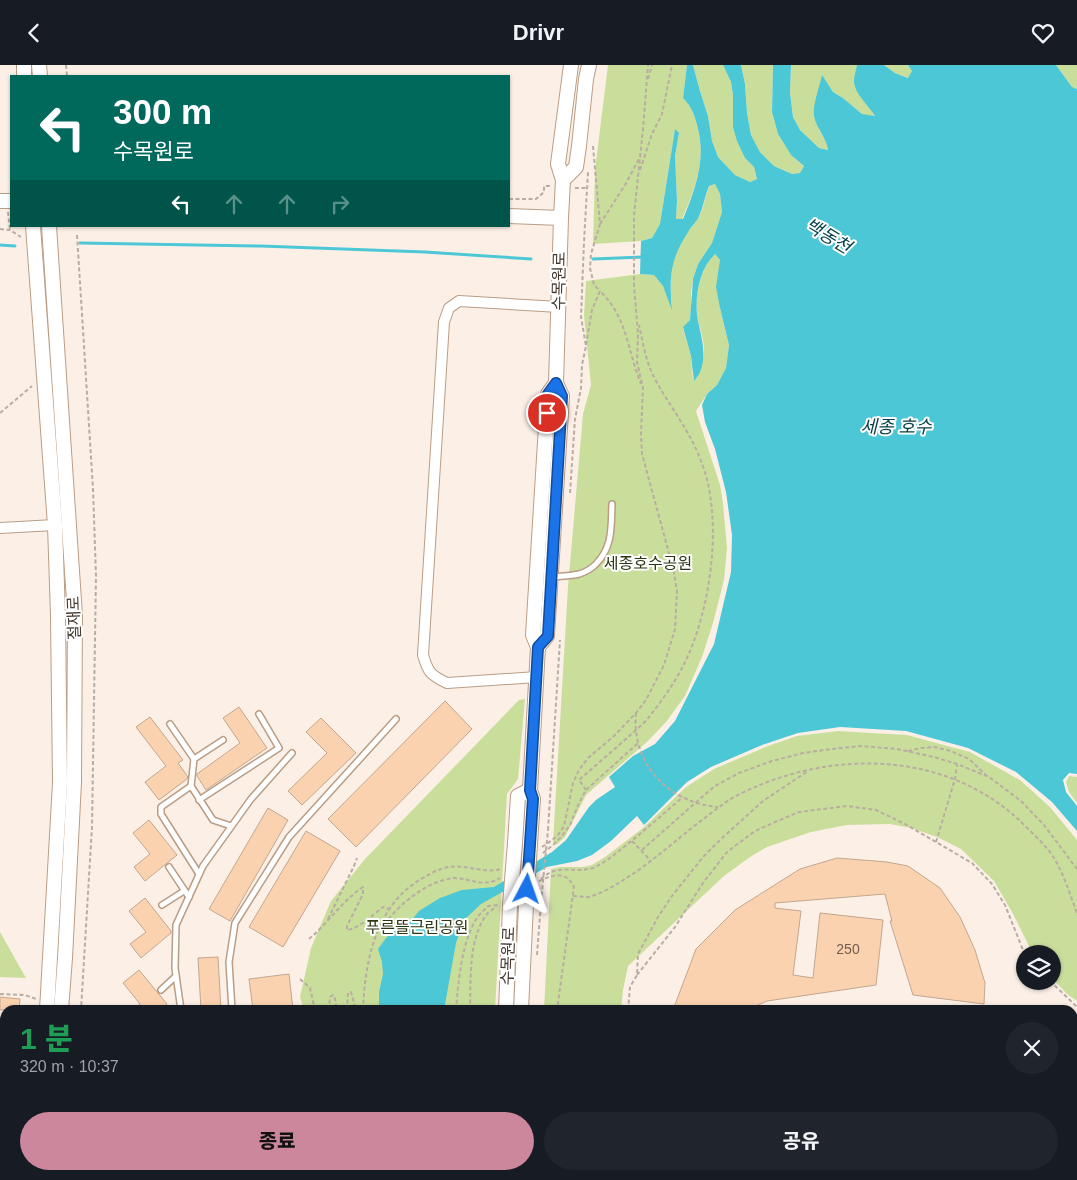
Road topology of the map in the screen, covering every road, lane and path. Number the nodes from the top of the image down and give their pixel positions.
1 (571, 65) edge
2 (589, 65) edge
3 (648, 65) edge
4 (652, 65) edge
5 (672, 65) edge
6 (647, 83) junction
7 (592, 141) dead end
8 (641, 156) junction
9 (639, 175) junction
10 (563, 180) junction
11 (544, 186) dead end
12 (510, 199) edge
13 (510, 216) edge
14 (561, 217) junction
15 (600, 224) junction
16 (33, 227) edge
17 (49, 227) edge
18 (0, 229) edge
19 (77, 235) dead end
20 (22, 237) dead end
21 (584, 242) dead end
22 (600, 291) junction
23 (559, 307) junction
24 (637, 318) junction
25 (586, 346) junction
26 (37, 381) dead end
27 (556, 383) junction
28 (643, 388) junction
29 (0, 413) edge
30 (569, 497) dead end
31 (612, 504) dead end
32 (55, 525) junction
33 (0, 528) edge
34 (551, 577) junction
35 (560, 641) dead end
36 (538, 647) junction
37 (537, 677) junction
38 (636, 713) junction
39 (259, 714) dead end
40 (396, 719) dead end
41 (170, 724) dead end
42 (635, 730) junction
43 (223, 739) dead end
44 (906, 751) junction
45 (292, 753) dead end
46 (194, 759) junction
47 (957, 764) junction
48 (810, 770) junction
49 (988, 777) junction
50 (954, 779) junction
51 (191, 787) junction
52 (530, 790) junction
53 (586, 790) dead end
54 (682, 797) junction
55 (200, 800) junction
56 (695, 803) junction
57 (719, 807) junction
58 (231, 826) junction
59 (632, 841) junction
60 (936, 842) junction
61 (532, 847) junction
62 (642, 850) junction
63 (357, 858) dead end
64 (651, 861) junction
65 (506, 866) dead end
66 (169, 867) dead end
67 (1077, 869) edge
68 (199, 873) junction
69 (538, 881) dead end
70 (184, 891) junction
71 (573, 896) dead end
72 (188, 897) junction
73 (541, 902) dead end
74 (162, 905) dead end
75 (504, 905) junction
76 (389, 909) junction
77 (1077, 914) edge
78 (327, 921) junction
79 (309, 939) dead end
80 (1021, 945) edge
81 (637, 975) junction
82 (176, 976) junction
83 (300, 979) dead end
84 (161, 990) dead end
85 (1059, 990) edge
86 (0, 993) edge
87 (45, 1005) edge
88 (47, 1005) edge
89 (61, 1005) edge
90 (81, 1005) edge
91 (180, 1005) edge
92 (232, 1005) edge
93 (314, 1005) edge
94 (330, 1005) edge
95 (336, 1005) edge
96 (347, 1005) edge
97 (355, 1005) edge
98 (363, 1005) edge
99 (456, 1005) edge
100 (506, 1005) edge
101 (520, 1005) edge
102 (628, 1005) edge
103 (1075, 1005) edge

1 - 10 street, 수목원로
2 - 10 street
3 - 6 path
4 - 6 path
5 - 9 path
6 - 8 path
7 - 15 path
8 - 9 path
8 - 15 path
9 - 24 path
10 - 14 street, 수목원로
11 - 12 path
13 - 14 street
14 - 23 street, 수목원로
15 - 22 path
16 - 32 street, 절재로
17 - 89 street, 절재로
18 - 20 path
19 - 90 path
21 - 25 path
22 - 25 path
22 - 28 path
23 - 27 street, 수목원로
23 - 37 street
24 - 28 path
24 - 42 path
25 - 30 path
26 - 29 path
27 - 34 street, 수목원로
27 - 36 street, 수목원로
28 - 38 path
31 - 34 lane
32 - 33 street
32 - 88 street, 절재로
34 - 36 street, 수목원로
35 - 73 path, bridge
36 - 37 street, 수목원로
37 - 52 street, 수목원로
38 - 42 path
38 - 61 path
39 - 55 lane
40 - 92 lane
41 - 46 lane
42 - 53 path
42 - 54 path
43 - 46 lane
44 - 47 path
44 - 49 path
44 - 56 path
45 - 58 lane
46 - 51 lane
47 - 49 path
47 - 50 path
48 - 50 path
48 - 57 path
48 - 81 path
49 - 67 path
50 - 60 path
50 - 77 path
51 - 55 lane
51 - 68 lane
52 - 61 street, 수목원로
52 - 75 street, 수목원로, bridge
54 - 56 path
54 - 59 path
55 - 58 lane
56 - 57 path
56 - 62 path
57 - 64 path
58 - 68 lane
59 - 62 path
59 - 69 path
60 - 80 path
60 - 81 path
61 - 101 street, 수목원로, bridge
62 - 64 path
63 - 78 path
64 - 71 path
65 - 76 path
66 - 70 lane
68 - 72 lane
70 - 72 lane
70 - 74 lane
72 - 82 lane
75 - 99 path
75 - 100 street, 수목원로
76 - 78 path
76 - 98 path
78 - 79 path
81 - 102 path
82 - 84 lane
82 - 91 lane
83 - 93 path
85 - 103 path
86 - 87 path
94 - 95 path
96 - 97 path

